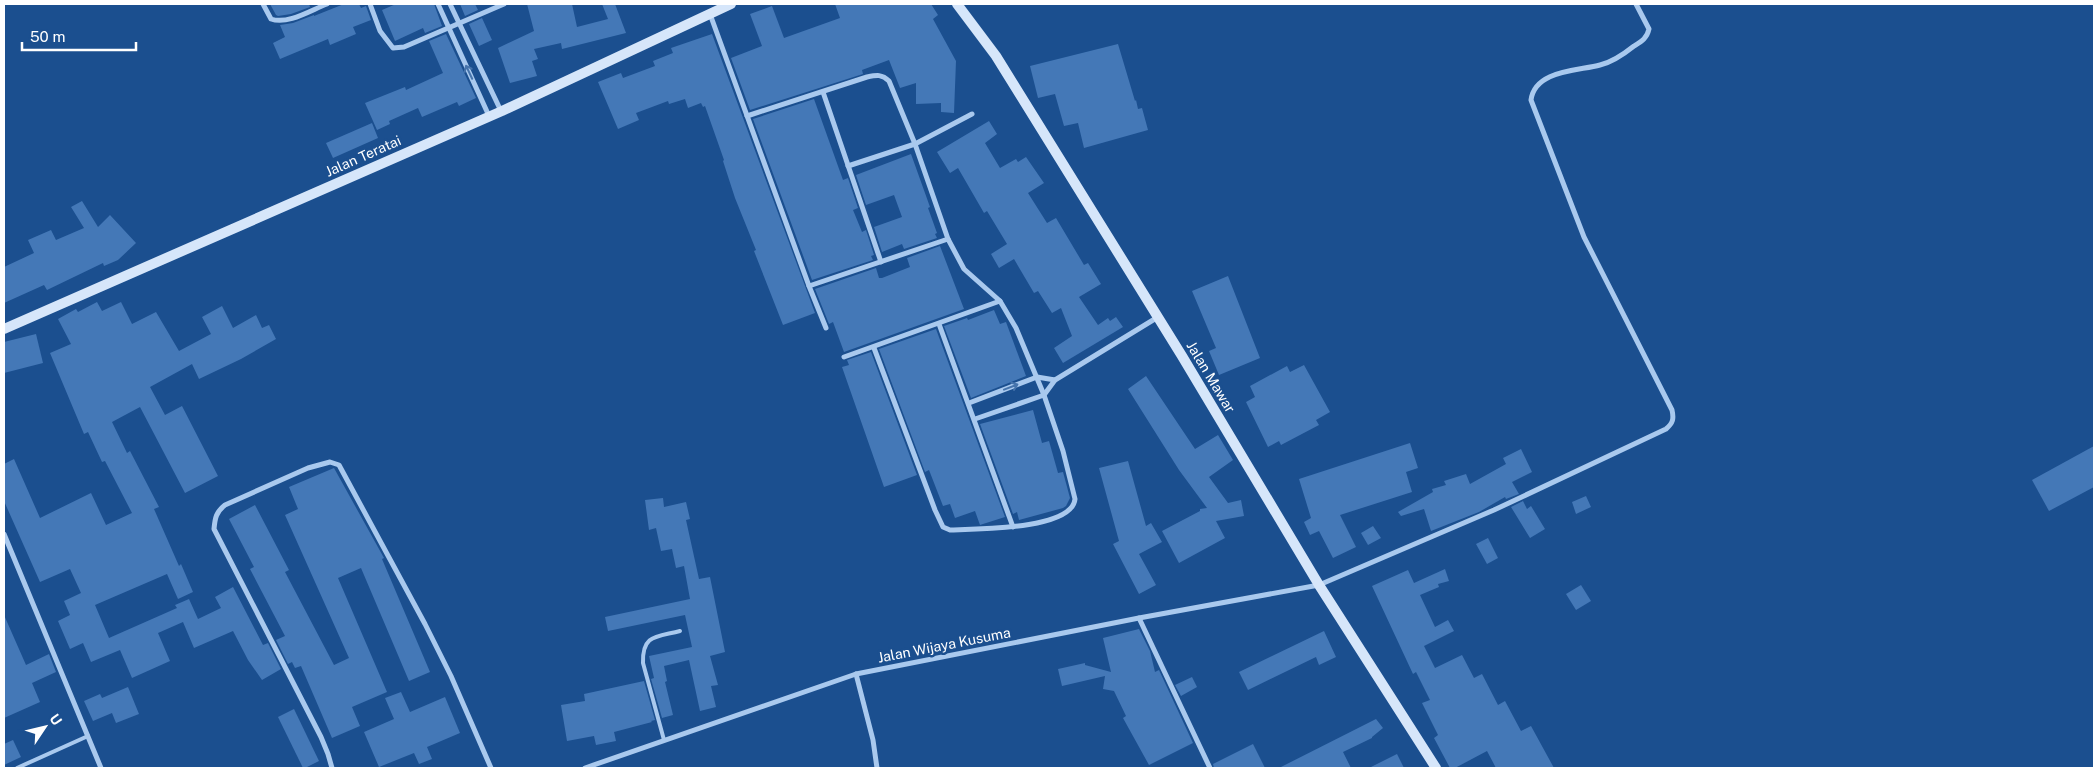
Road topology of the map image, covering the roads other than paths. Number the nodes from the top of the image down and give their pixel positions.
1 (263, 4) edge
2 (327, 4) edge
3 (370, 4) edge
4 (438, 4) edge
5 (450, 4) edge
6 (504, 4) edge
7 (731, 4) edge
8 (957, 4) edge
9 (1636, 4) edge
10 (710, 14) junction
11 (459, 23) junction
12 (448, 28) junction
13 (823, 92) junction
14 (501, 112) junction
15 (972, 114) dead end
16 (489, 116) junction
17 (747, 116) junction
18 (915, 144) junction
19 (848, 166) junction
20 (948, 239) junction
21 (881, 262) junction
22 (809, 286) junction
23 (1000, 301) junction
24 (1158, 317) junction
25 (939, 324) junction
26 (826, 328) dead end
27 (4, 329) edge
28 (874, 348) junction
29 (844, 357) dead end
30 (1037, 378) junction
31 (1054, 380) junction
32 (1044, 395) junction
33 (969, 403) junction
34 (975, 419) junction
35 (1013, 527) junction
36 (4, 534) edge
37 (1320, 586) junction
38 (1139, 618) junction
39 (680, 631) dead end
40 (856, 674) junction
41 (88, 736) junction
42 (664, 740) junction
43 (17, 768) edge
44 (102, 768) edge
45 (332, 768) edge
46 (491, 768) edge
47 (584, 768) edge
48 (877, 768) edge
49 (1210, 768) edge
50 (1436, 768) edge

1 - 2 street
3 - 12 street
4 - 12 street
5 - 11 street
6 - 11 street
7 - 10 street, Jalan Teratai
8 - 24 street, Jalan Mawar
9 - 37 street, Jalan Wijaya Kusuma
10 - 14 street, Jalan Teratai
10 - 17 street
11 - 12 street
11 - 14 street
16 -> 12 street
13 - 17 street
13 - 18 street
13 - 19 street
14 - 16 street, Jalan Teratai
15 - 18 street
16 - 27 street, Jalan Teratai
17 - 22 street
18 - 19 street
18 - 20 street
19 - 21 street
20 - 21 street
20 - 23 street
21 - 22 street
22 - 26 street
23 - 25 street
23 - 30 street
24 - 31 street
24 - 37 street, Jalan Mawar
25 - 28 street
25 - 33 street
28 - 29 street
28 - 35 street
30 - 31 street
30 - 32 street
33 -> 30 street
31 - 32 street
32 - 34 street
32 - 35 street
33 - 34 street
34 - 35 street
36 - 41 street
37 - 38 street, Jalan Wijaya Kusuma
37 - 50 street, Jalan Mawar
38 - 40 street, Jalan Wijaya Kusuma
38 - 49 street
39 - 42 lane
40 - 42 street, Jalan Wijaya Kusuma
40 - 48 street
41 - 43 lane
41 - 44 street
42 - 47 street, Jalan Wijaya Kusuma
45 - 46 street

